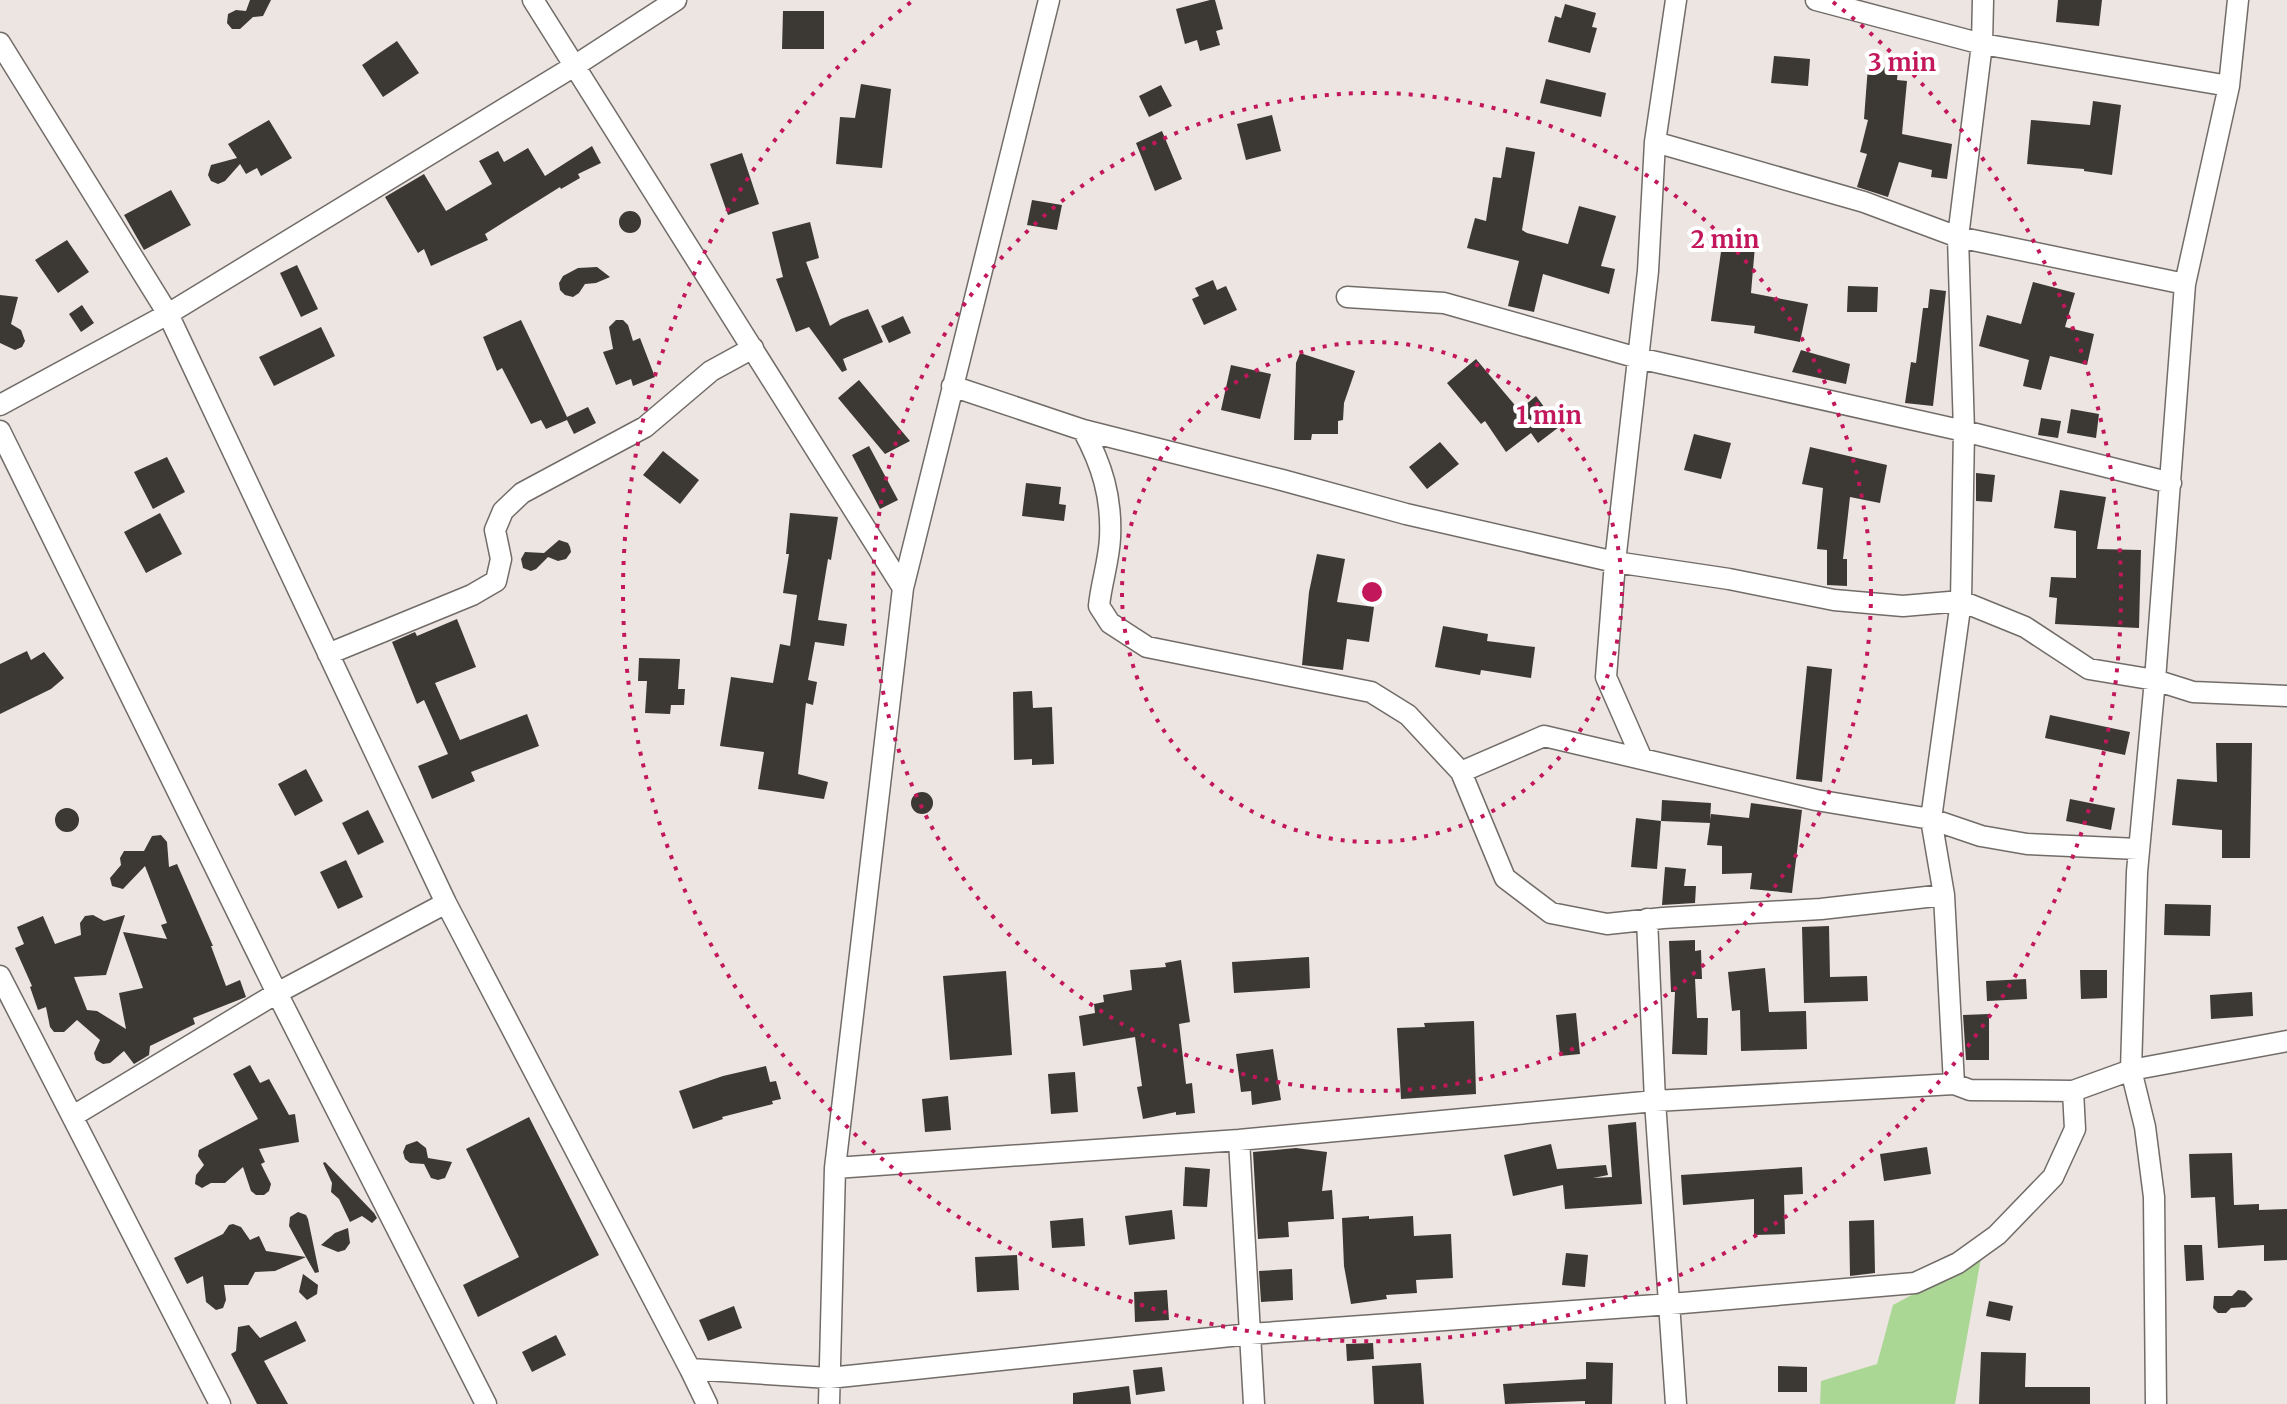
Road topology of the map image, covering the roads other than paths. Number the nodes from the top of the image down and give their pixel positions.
1 (533, 0) edge
2 (676, 0) edge
3 (1049, 0) edge
4 (1676, 0) edge
5 (1816, 0) edge
6 (1983, 0) edge
7 (2238, 0) edge
8 (0, 43) edge
9 (1982, 44) junction
10 (576, 65) junction
11 (2229, 86) junction
12 (1655, 142) junction
13 (1958, 237) junction
14 (2185, 284) junction
15 (1347, 297) dead end
16 (168, 314) junction
17 (753, 348) junction
18 (1638, 358) junction
19 (952, 386) junction
20 (0, 405) edge
21 (1083, 430) junction
22 (0, 431) edge
23 (1964, 431) junction
24 (2171, 483) junction
25 (1615, 562) junction
26 (903, 588) junction
27 (1961, 601) junction
28 (328, 654) junction
29 (2155, 680) junction
30 (2287, 696) edge
31 (1642, 759) junction
32 (1461, 772) junction
33 (1931, 819) junction
34 (2138, 849) junction
35 (1944, 895) junction
36 (446, 903) junction
37 (1647, 919) junction
38 (0, 976) edge
39 (277, 993) junction
40 (2287, 1041) edge
41 (2131, 1070) junction
42 (1954, 1084) junction
43 (2073, 1091) junction
44 (1655, 1101) junction
45 (73, 1116) junction
46 (1239, 1140) junction
47 (835, 1168) junction
48 (1671, 1304) junction
49 (1250, 1334) junction
50 (690, 1369) junction
51 (829, 1378) junction
52 (220, 1404) edge
53 (486, 1404) edge
54 (707, 1404) edge
55 (829, 1404) edge
56 (1254, 1404) edge
57 (1676, 1404) edge
58 (2156, 1404) edge

1 - 10 street
2 - 10 street
3 - 19 street
4 - 12 street
5 - 9 street
6 - 9 street
7 - 11 street
8 - 16 street
9 - 11 street
9 - 13 street
10 - 16 street
10 - 17 street
11 - 14 street
12 - 13 street
12 - 18 street
13 - 14 street
13 - 23 street
14 - 24 street
15 - 18 street
16 - 20 street
16 - 28 street
17 - 26 street
17 - 28 street
18 - 23 street
18 - 25 street
19 - 21 street
19 - 26 street
21 - 25 street
21 - 32 street
22 - 39 street
23 - 24 street
23 - 27 street
24 - 29 street
25 - 27 street
25 - 31 street
26 - 47 street
27 - 29 street
27 - 33 street
28 - 36 street
29 - 30 street
29 - 34 street
31 - 32 street
31 - 33 street
32 - 37 street
33 - 34 street
33 - 35 street
34 - 41 street
35 - 37 street
35 - 42 street
36 - 39 street
36 - 50 street
37 - 44 street
38 - 45 street
39 - 45 street
39 - 53 street
40 - 41 street
41 - 43 street
41 - 58 street
42 - 43 street
42 - 44 street
43 - 48 street
44 - 46 street
44 - 48 street
45 - 52 street
46 - 47 street
46 - 49 street
47 - 51 street
48 - 49 street
48 - 57 street
49 - 51 street
49 - 56 street
50 - 51 street
50 - 54 street
51 - 55 street

